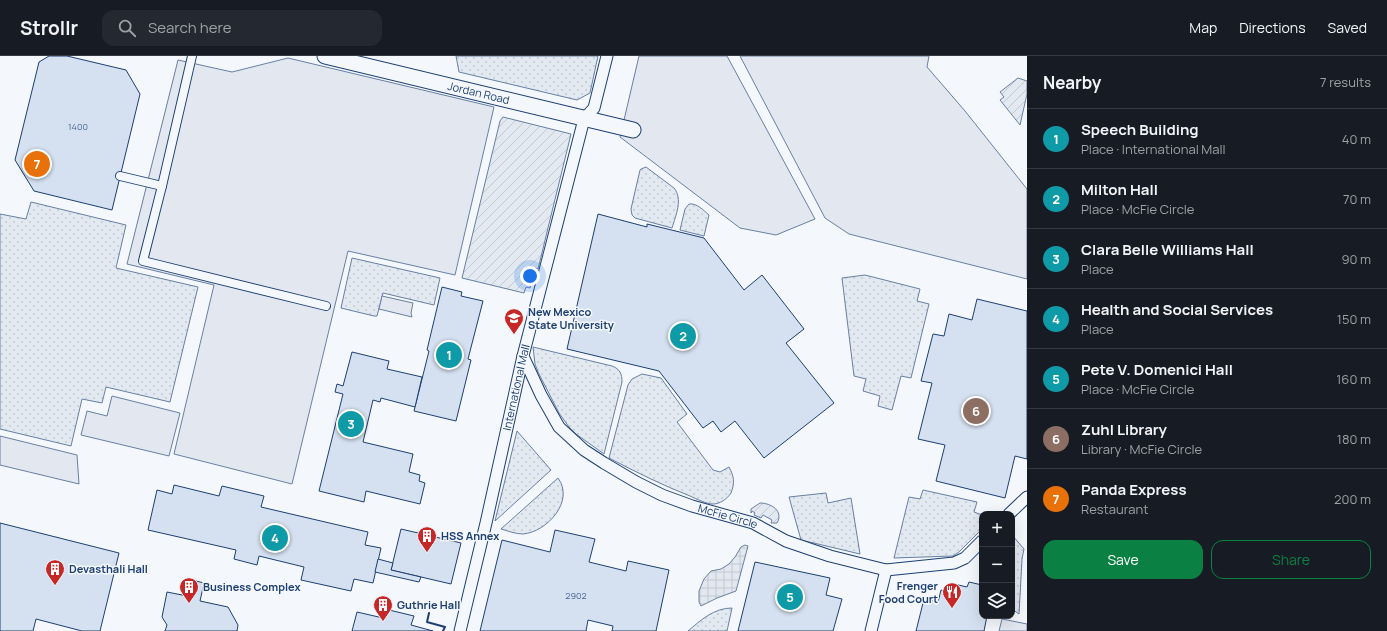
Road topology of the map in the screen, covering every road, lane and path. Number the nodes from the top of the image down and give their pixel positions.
1 (192, 56) edge
2 (325, 56) edge
3 (606, 56) edge
4 (584, 119) junction
5 (633, 130) dead end
6 (120, 176) dead end
7 (162, 186) junction
8 (326, 306) dead end
9 (523, 356) junction
10 (1027, 497) edge
11 (1012, 511) edge
12 (979, 544) edge
13 (886, 570) junction
14 (460, 631) edge
15 (871, 631) edge

1 - 7 lane
2 - 4 street, Jordan Road
3 - 4 street, International Mall
4 - 5 street, Jordan Road
4 - 9 street, International Mall
6 - 7 lane
7 - 8 lane
9 - 13 street, McFie Circle
9 - 14 street, International Mall
10 - 11 street
12 - 13 street, McFie Circle
13 - 15 street

